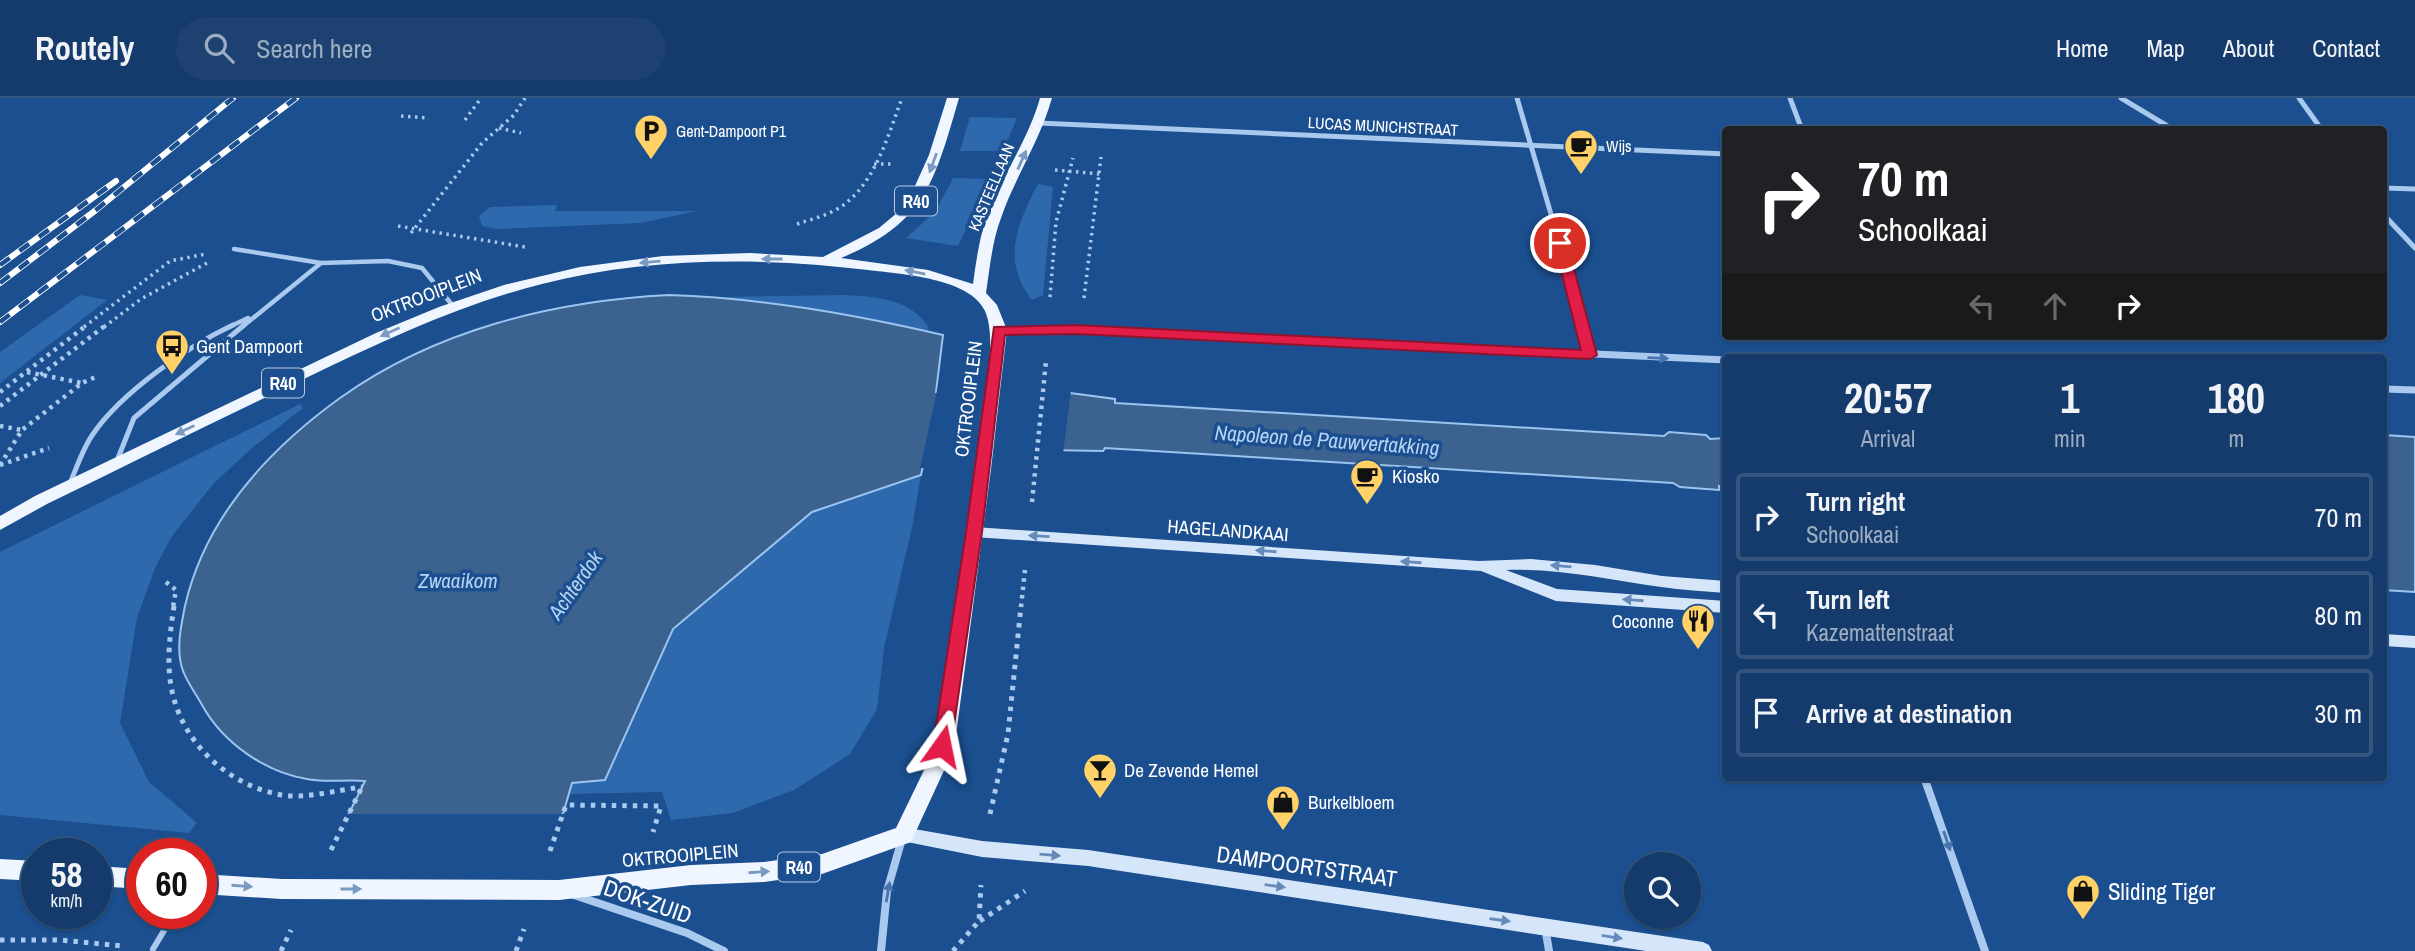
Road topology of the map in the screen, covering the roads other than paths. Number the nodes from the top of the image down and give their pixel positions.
1 (953, 98) edge
2 (1046, 98) edge
3 (1517, 98) edge
4 (1790, 98) edge
5 (2121, 98) edge
6 (2299, 98) edge
7 (1039, 122) junction
8 (1800, 126) edge
9 (2167, 126) edge
10 (2319, 126) edge
11 (1532, 145) junction
12 (1722, 154) edge
13 (2387, 188) edge
14 (2415, 189) edge
15 (2387, 218) edge
16 (2415, 248) edge
17 (234, 249) road end
18 (825, 259) junction
19 (321, 263) junction
20 (979, 294) junction
21 (453, 306) junction
22 (257, 314) junction
23 (999, 330) junction
24 (1590, 355) junction
25 (1722, 360) edge
26 (2387, 389) edge
27 (2415, 390) edge
28 (116, 463) junction
29 (69, 486) junction
30 (41, 500) junction
31 (0, 510) edge
32 (0, 524) edge
33 (974, 532) junction
34 (1479, 566) junction
35 (1722, 587) edge
36 (1722, 607) edge
37 (2387, 640) edge
38 (2415, 642) edge
39 (1925, 781) edge
40 (903, 835) junction
41 (0, 869) edge
42 (21, 870) edge
43 (217, 885) edge
44 (559, 890) junction
45 (1545, 926) junction
46 (165, 929) edge
47 (153, 949) road end
48 (724, 951) edge
49 (881, 951) edge
50 (1549, 951) edge
51 (1703, 951) edge
52 (1985, 951) edge

1 -> 18 main road, R40
2 - 7 main road, KASTEELLAAN
3 - 11 street
4 - 8 street
5 - 9 street
6 - 10 street
7 - 11 street, LUCAS MUNICHSTRAAT
20 -> 7 main road, KASTEELLAAN
11 - 12 street, LUCAS MUNICHSTRAAT
11 - 24 street
13 - 14 street
15 - 16 street
17 - 19 lane
20 -> 18 main road, OKTROOIPLEIN / R40
18 -> 21 main road, OKTROOIPLEIN / R40
19 - 21 lane
19 - 22 lane
20 - 23 main road, OKTROOIPLEIN
21 -> 28 main road, OKTROOIPLEIN / R40
22 - 28 lane
22 - 29 lane
23 - 24 street
23 - 33 main road, OKTROOIPLEIN
24 -> 25 street
26 - 27 street
28 - 29 main road, OKTROOIPLEIN / R40
29 - 30 main road, OKTROOIPLEIN / R40
30 - 31 main road
30 - 32 main road, OKTROOIPLEIN / R40
34 -> 33 street, HAGELANDKAAI
33 - 40 main road, OKTROOIPLEIN
35 -> 34 street, HAGELANDKAAI
36 -> 34 street, HAGELANDKAAI
37 - 38 street
39 -> 52 street
44 -> 40 main road, OKTROOIPLEIN / R40
40 -> 45 street, DAMPOORTSTRAAT
49 -> 40 street
41 - 42 main road
43 -> 44 main road, OKTROOIPLEIN / R40, bridge
44 - 48 street, DOK-ZUID
45 - 50 street
45 -> 51 street, DAMPOORTSTRAAT
46 - 47 lane

